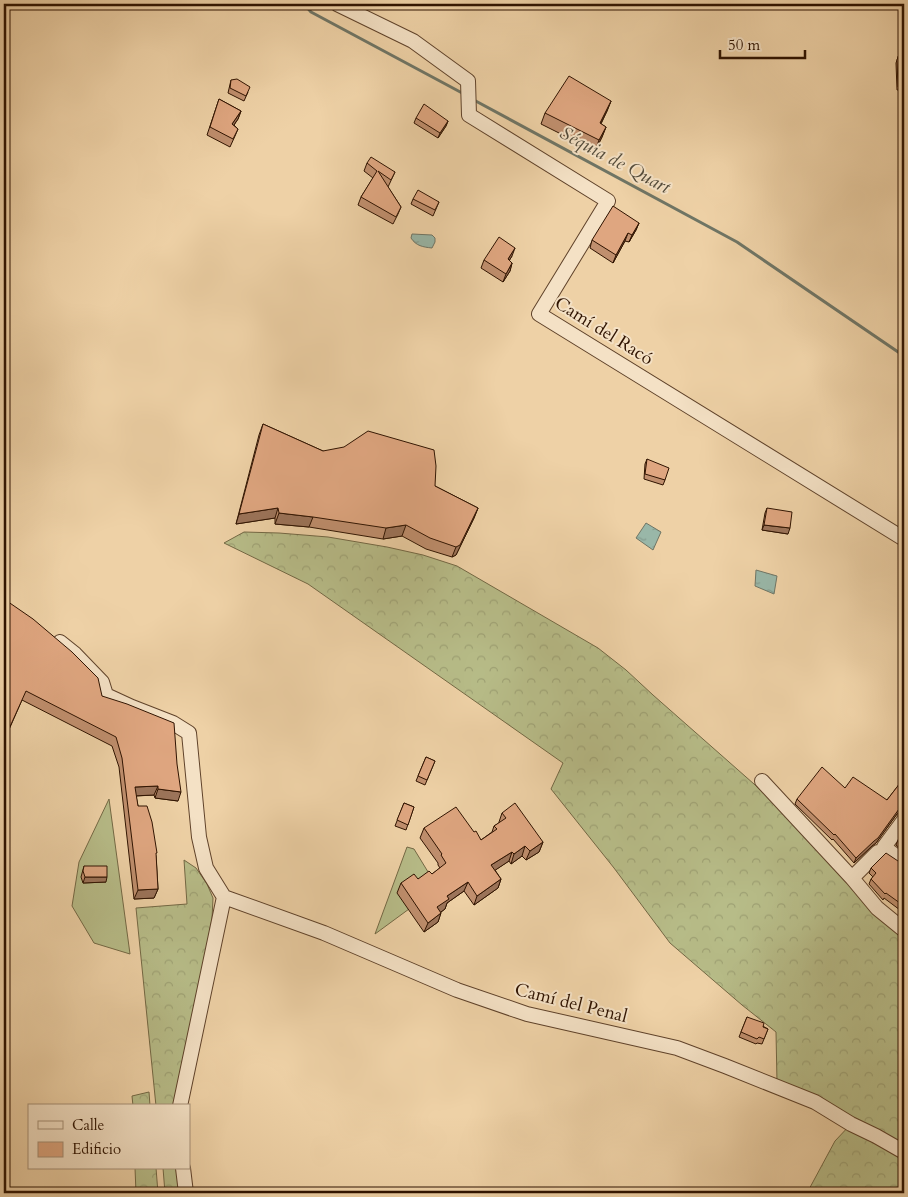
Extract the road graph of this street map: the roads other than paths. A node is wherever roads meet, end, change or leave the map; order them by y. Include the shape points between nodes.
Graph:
1 (337, 4) edge
2 (904, 539) edge
3 (49, 633) edge
4 (762, 781) dead end
5 (904, 820) edge
6 (880, 850) junction
7 (904, 862) edge
8 (852, 878) junction
9 (224, 898) junction
10 (904, 930) edge
11 (180, 1104) edge
12 (904, 1152) edge
13 (183, 1170) edge
14 (186, 1193) edge

1 - 2 street, Camí del Racó via 413,41 468,81 470,115 608,201 538,314
3 - 9 street via 102,682 106,695 173,723 189,734 201,845 206,868
4 - 8 street
5 - 6 street
6 - 7 street
6 - 8 street
8 - 10 street via 877,908
9 - 11 street
9 - 12 street, Camí del Penal via 324,933 457,990 527,1014 677,1048 815,1102
13 - 14 street

